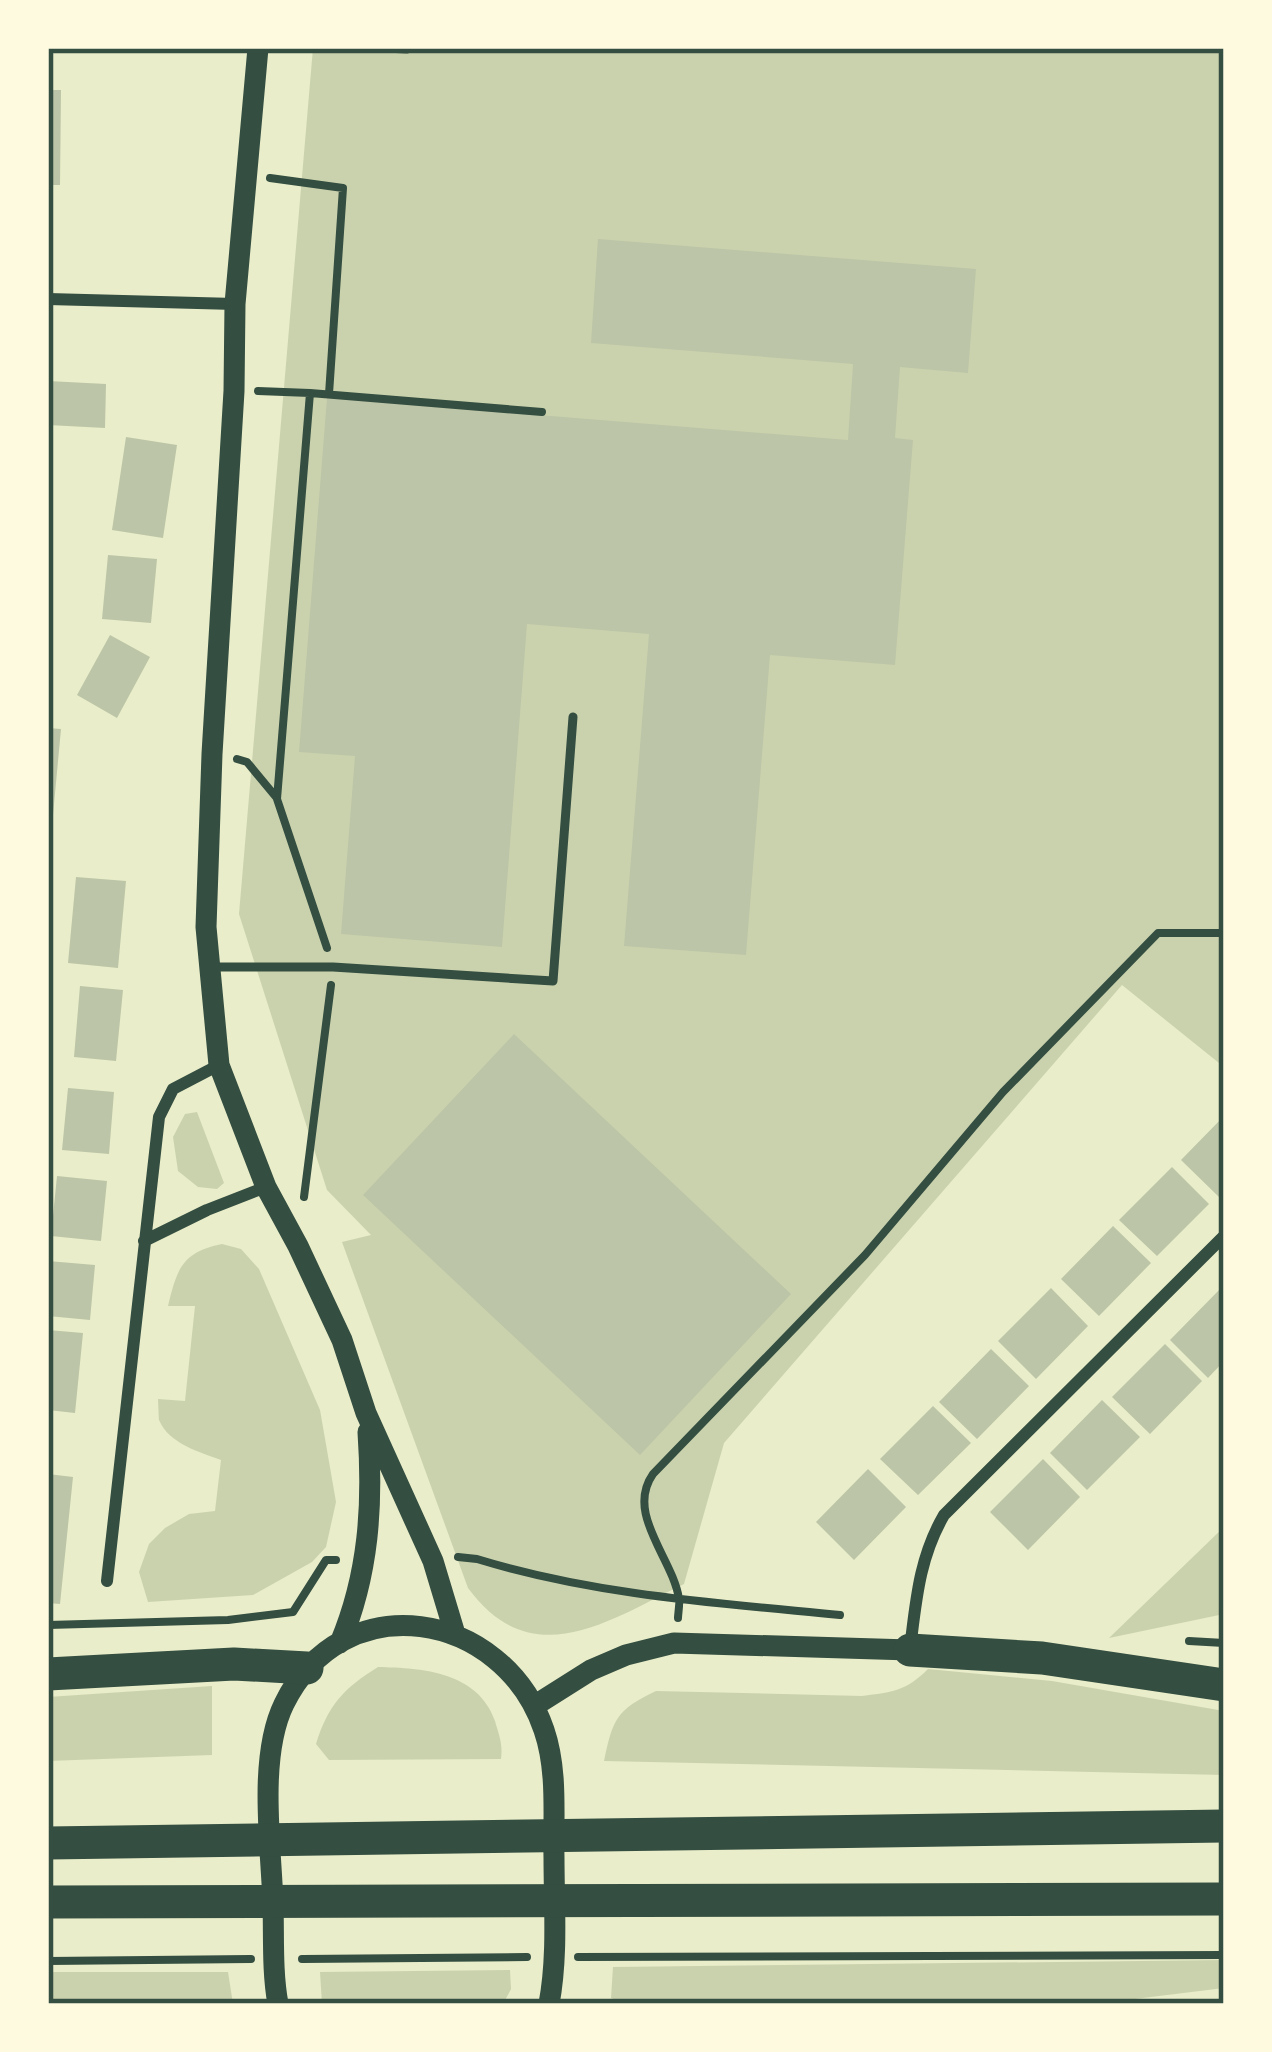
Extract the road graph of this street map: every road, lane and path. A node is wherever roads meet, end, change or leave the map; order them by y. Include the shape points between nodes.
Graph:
1 (258, 48) edge
2 (384, 48) edge
3 (407, 49) edge
4 (245, 174) junction
5 (48, 299) edge
6 (235, 304) junction
7 (234, 391) junction
8 (310, 392) junction
9 (329, 394) junction
10 (542, 412) dead end
11 (573, 718) dead end
12 (212, 754) junction
13 (277, 799) junction
14 (1224, 933) edge
15 (210, 967) junction
16 (334, 967) junction
17 (219, 1065) junction
18 (266, 1186) junction
19 (1224, 1236) edge
20 (144, 1241) junction
21 (298, 1246) junction
22 (366, 1413) junction
23 (453, 1557) dead end
24 (107, 1581) dead end
25 (228, 1620) dead end
26 (48, 1625) edge
27 (455, 1634) junction
28 (340, 1643) junction
29 (910, 1650) junction
30 (307, 1668) junction
31 (48, 1674) edge
32 (1224, 1685) edge
33 (534, 1706) junction
34 (1224, 1826) edge
35 (48, 1844) edge
36 (1224, 1899) edge
37 (48, 1902) edge
38 (1224, 1955) edge
39 (542, 1957) dead end
40 (565, 1957) dead end
41 (259, 1959) dead end
42 (283, 1959) dead end
43 (48, 1961) edge
44 (278, 2004) edge
45 (549, 2004) edge

1 - 4 street
2 - 3 lane
4 - 6 street
4 - 9 path via 344,188
5 - 6 street
6 - 7 street
7 - 8 path
7 - 12 street
8 - 9 path
8 - 13 path
9 - 10 path
11 - 16 lane via 553,982
12 - 13 path via 247,762
12 - 15 street
13 - 16 path
14 - 23 path via 1158,933 652,1474 644,1508 680,1600
15 - 16 lane
15 - 17 street
16 - 21 path
17 - 18 street
17 - 20 street via 173,1089 159,1117
18 - 20 street
18 - 21 street
19 - 29 street via 944,1515 922,1566
20 - 24 street
21 - 22 street
22 - 27 street via 433,1561
22 - 28 street via 370,1526
25 - 26 path
27 - 28 street via 388,1627
27 - 33 street via 499,1659
28 - 30 street
29 - 32 highway via 1042,1658
29 - 33 street via 674,1643 591,1670
30 - 31 highway
30 - 44 street via 282,1708 270,1757
33 - 45 street via 553,1777
34 - 35 highway
36 - 37 highway
38 - 40 path
39 - 42 path
41 - 43 path

